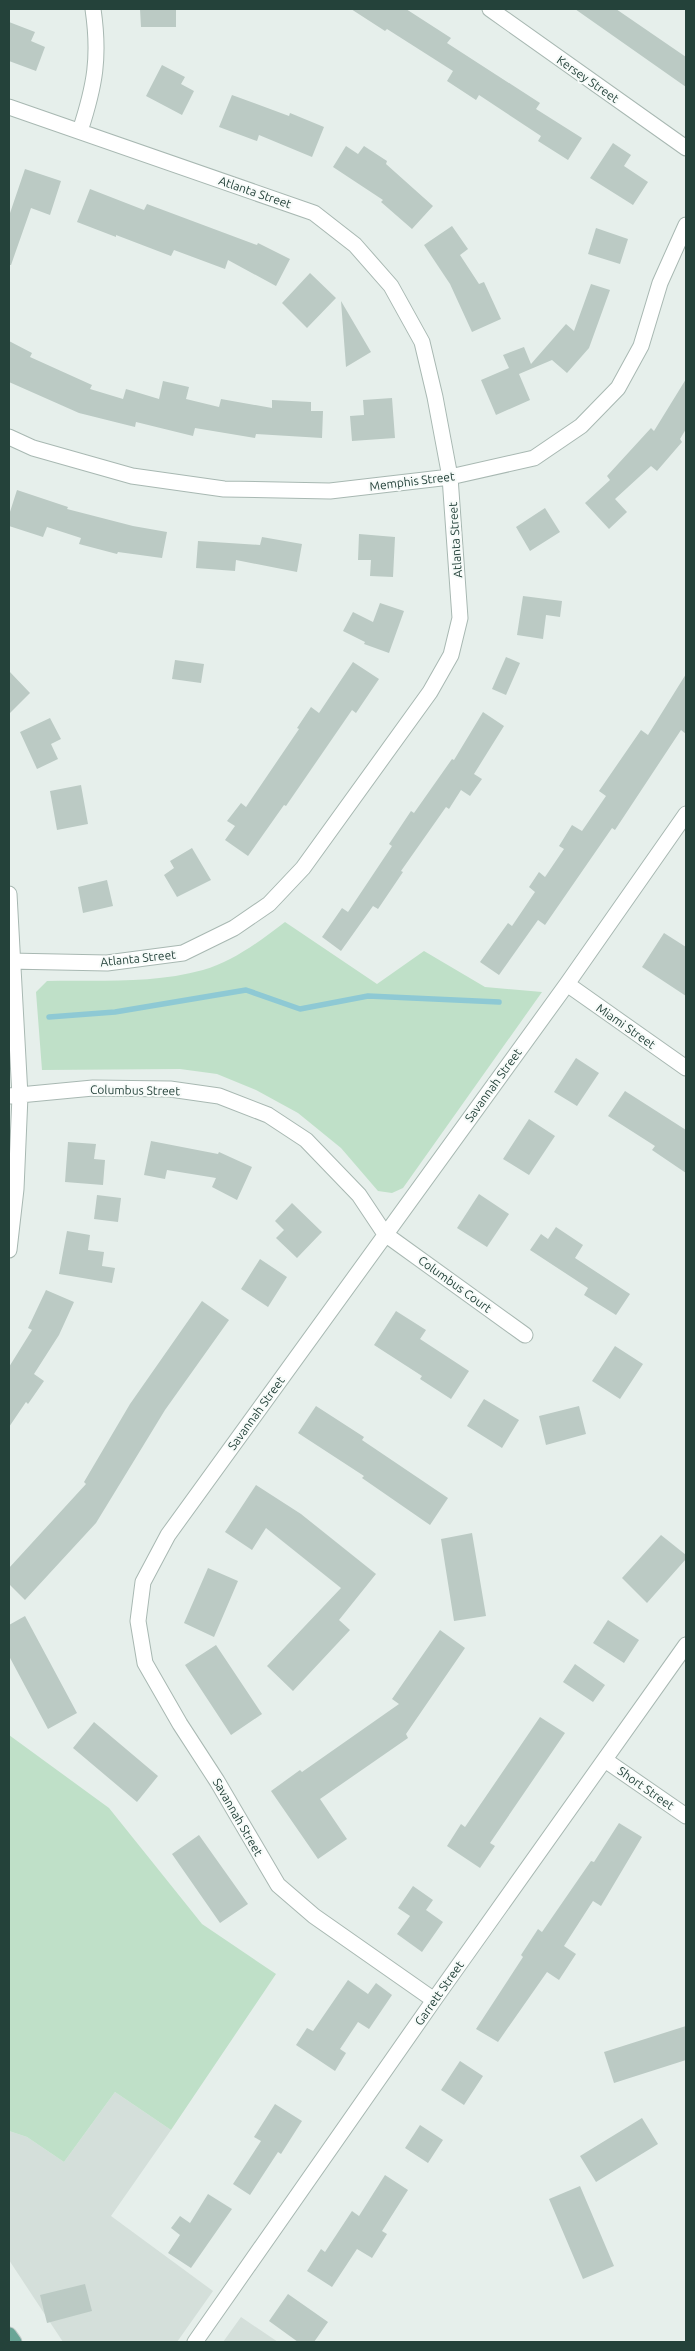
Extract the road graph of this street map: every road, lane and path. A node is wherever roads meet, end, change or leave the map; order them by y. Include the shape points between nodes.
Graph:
1 (93, 9) edge
2 (490, 9) edge
3 (9, 107) edge
4 (80, 131) junction
5 (686, 148) edge
6 (686, 225) edge
7 (9, 437) edge
8 (450, 477) junction
9 (686, 814) edge
10 (9, 894) edge
11 (11, 961) edge
12 (566, 984) junction
13 (686, 1068) edge
14 (14, 1096) edge
15 (385, 1234) junction
16 (9, 1250) edge
17 (525, 1335) dead end
18 (686, 1645) edge
19 (605, 1760) junction
20 (686, 1816) edge
21 (434, 2000) junction
22 (9, 2335) edge
23 (14, 2342) edge
24 (194, 2342) edge

1 - 4 street via 98,42 92,93
2 - 5 street, Kersey Street
3 - 4 street, Atlanta Street
4 - 8 street, Atlanta Street via 314,213 356,245 391,286 422,342
6 - 8 street, Memphis Street via 660,283 641,346 618,388 581,426 534,458
7 - 8 street, Memphis Street via 33,448 132,476 224,489 330,491
8 - 11 street, Atlanta Street via 460,618 452,655 430,692 303,868 262,909 234,928 183,953 107,963
9 - 12 street, Savannah Street
10 - 11 street
11 - 14 street
12 - 13 street, Miami Street
12 - 15 street, Savannah Street
14 - 15 street, Columbus Street via 93,1088 170,1089 228,1099 268,1115 306,1140 359,1194
14 - 16 street via 16,1189
15 - 17 street, Columbus Court
15 - 21 street, Savannah Street via 168,1535 142,1582 138,1621 146,1663 278,1885 314,1916
18 - 19 street, Garrett Street
19 - 20 street, Short Street
19 - 21 street, Garrett Street
21 - 24 street, Garrett Street
22 - 23 main road

